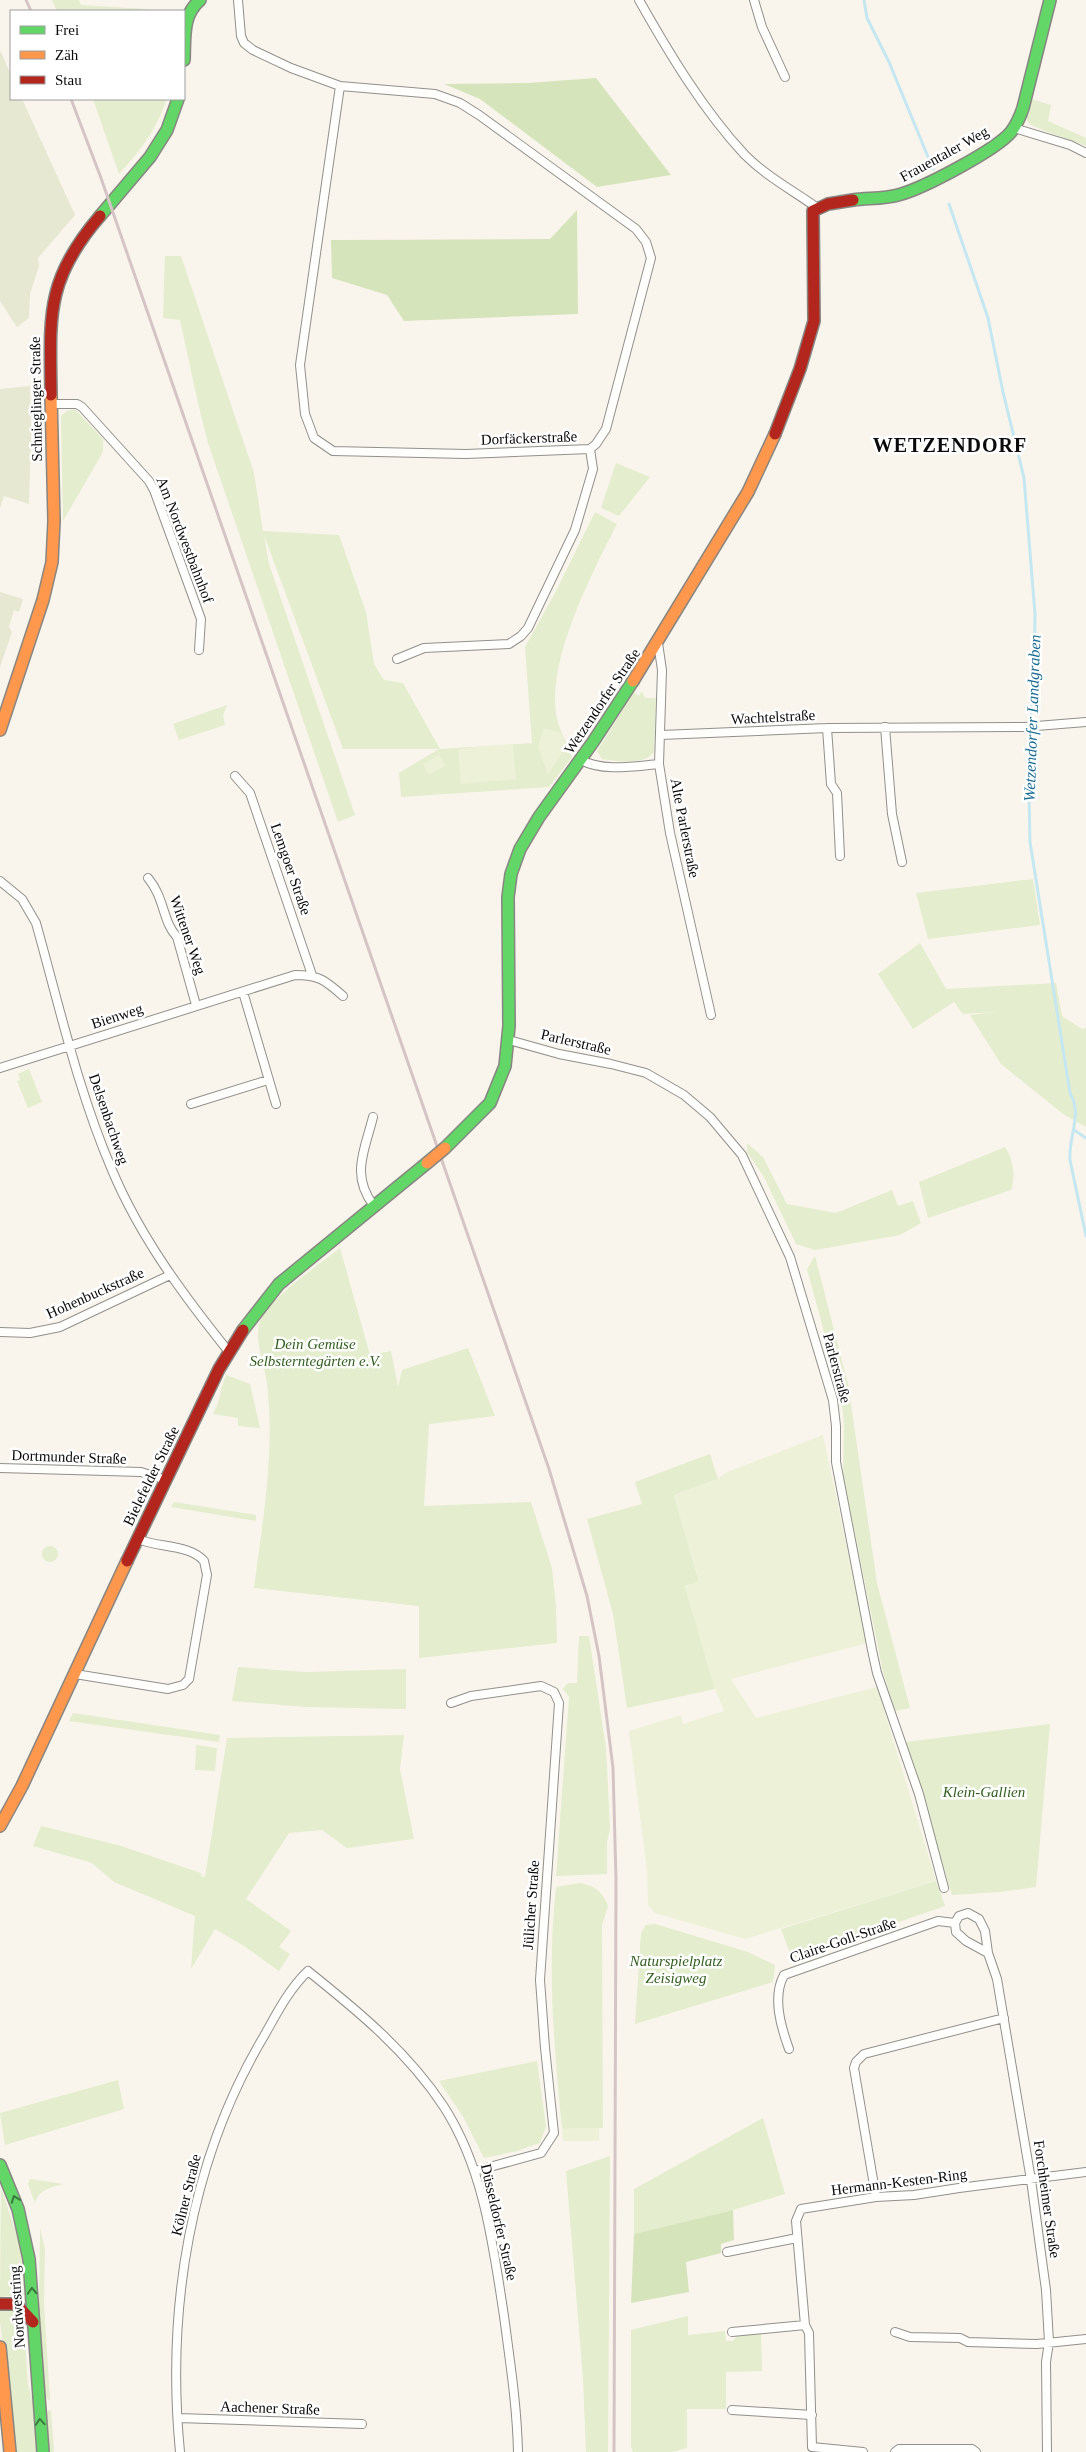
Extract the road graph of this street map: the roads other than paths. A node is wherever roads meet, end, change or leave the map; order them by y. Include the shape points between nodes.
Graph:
1 (200, 0) edge
2 (238, 0) edge
3 (639, 0) edge
4 (754, 0) edge
5 (1050, 0) edge
6 (185, 49) edge
7 (785, 77) dead end
8 (340, 86) junction
9 (178, 100) edge
10 (1014, 128) junction
11 (1086, 153) edge
12 (816, 207) junction
13 (52, 404) junction
14 (590, 449) junction
15 (658, 643) junction
16 (199, 650) dead end
17 (396, 659) dead end
18 (1086, 722) edge
19 (886, 727) junction
20 (827, 728) junction
21 (0, 730) edge
22 (661, 735) junction
23 (581, 760) junction
24 (659, 764) junction
25 (235, 776) dead end
26 (840, 856) dead end
27 (902, 862) dead end
28 (148, 878) dead end
29 (0, 881) edge
30 (312, 975) junction
31 (243, 992) junction
32 (342, 996) dead end
33 (196, 1005) junction
34 (711, 1015) dead end
35 (508, 1040) junction
36 (71, 1045) junction
37 (0, 1068) edge
38 (268, 1080) junction
39 (191, 1104) dead end
40 (276, 1104) dead end
41 (373, 1117) dead end
42 (396, 1188) joint
43 (374, 1206) junction
44 (170, 1275) junction
45 (0, 1332) edge
46 (229, 1352) junction
47 (0, 1468) edge
48 (166, 1480) junction
49 (138, 1539) junction
50 (75, 1674) junction
51 (451, 1703) dead end
52 (4, 1811) edge
53 (0, 1826) edge
54 (944, 1888) dead end
55 (955, 1923) junction
56 (988, 1953) junction
57 (308, 1970) joint
58 (1004, 2018) junction
59 (789, 2049) dead end
60 (0, 2165) edge
61 (475, 2171) junction
62 (1086, 2172) edge
63 (1031, 2180) junction
64 (876, 2197) junction
65 (797, 2238) junction
66 (727, 2252) dead end
67 (0, 2304) edge
68 (33, 2322) junction
69 (805, 2325) junction
70 (732, 2332) dead end
71 (895, 2332) dead end
72 (1086, 2339) edge
73 (1049, 2342) junction
74 (0, 2347) edge
75 (732, 2410) dead end
76 (812, 2415) junction
77 (178, 2418) junction
78 (362, 2424) dead end
79 (10, 2452) edge
80 (43, 2452) edge
81 (180, 2452) edge
82 (518, 2452) edge
83 (863, 2452) edge
84 (895, 2452) edge
85 (976, 2452) edge
86 (1047, 2452) edge

1 - 6 street via 188,17
2 - 8 street, Dorfäckerstraße via 241,36 248,47 291,68
3 - 12 street via 687,78 746,155 773,179
4 - 7 street via 768,43
5 - 10 street via 1023,108
8 - 14 street, Dorfäckerstraße via 424,93 460,103 636,229 646,242 651,258 606,429
8 - 14 street, Dorfäckerstraße via 300,365 305,414 314,438 333,451 466,454
9 - 13 street, Schnieglinger Straße via 169,126 153,154 79,241 61,271 53,295 50,320
10 - 11 street
10 - 12 street, Frauentaler Weg via 1003,138 912,191
12 - 15 street, Wetzendorfer Straße via 812,217 814,321 800,369 754,482
13 - 16 street, Am Nordwestbahnhof via 82,407 150,480 201,620
13 - 21 street, Schnieglinger Straße via 52,562 43,600
14 - 17 street via 593,469 575,530 528,628 521,636 509,644 424,648
15 - 22 street, Alte Parlerstraße via 662,670
15 - 23 street, Wetzendorfer Straße
18 - 19 street, Wachtelstraße via 1024,727
19 - 20 street, Wachtelstraße
19 - 27 street via 892,814
20 - 22 street, Wachtelstraße
20 - 26 street via 831,784 837,793
22 - 24 street, Alte Parlerstraße
23 - 24 street via 604,766
23 - 35 street, Wetzendorfer Straße via 525,839 511,874
24 - 34 street, Alte Parlerstraße via 670,833
25 - 30 street, Lemgoer Straße via 250,793
28 - 33 street, Wittener Weg via 158,889 170,930 177,937
29 - 36 street, Delsenbachweg via 22,899 36,923
30 - 31 street, Bienweg via 295,975
30 - 32 street via 326,981
31 - 33 street, Bienweg
31 - 38 street
33 - 36 street, Bienweg
35 - 42 street, Wetzendorfer Straße, bridge via 502,1076 490,1103 446,1148
35 - 54 street, Parlerstraße via 646,1073 684,1095 710,1117 742,1155 790,1258 833,1400 836,1462 877,1673 919,1794
36 - 37 street, Bienweg
36 - 44 street, Delsenbachweg via 91,1115 112,1171
38 - 39 street
38 - 40 street
41 - 43 street via 361,1158 360,1177 364,1193
42 - 43 street, Bielefelder Straße
43 - 46 street, Bielefelder Straße via 279,1284
44 - 45 street, Hohenbuckstraße via 60,1327 30,1333
44 - 46 street, Delsenbachweg
46 - 48 street, Bielefelder Straße
47 - 48 street, Dortmunder Straße via 141,1472
48 - 49 street, Bielefelder Straße
49 - 50 street, Bielefelder Straße
49 - 50 street via 190,1551 204,1561 207,1575 189,1679 183,1686 168,1689
50 - 52 street, Bielefelder Straße via 22,1786
51 - 61 street, Jülicher Straße via 471,1696 541,1686 554,1692 559,1703 540,1980 554,2133 541,2153
52 - 53 street, Bielefelder Straße
55 - 56 street via 956,1932
55 - 56 street, Forchheimer Straße via 959,1916 968,1913 979,1919 985,1931
55 - 59 street, Claire-Goll-Straße via 938,1921 784,1975 780,1982 780,2023
56 - 58 street, Forchheimer Straße via 997,1979
57 - 61 street, Düsseldorfer Straße via 354,2008 412,2064 444,2108
57 - 77 street, Kölner Straße via 296,1982 233,2093 199,2190 181,2290 176,2373
58 - 63 street, Forchheimer Straße
58 - 64 street via 864,2054 856,2062 854,2068
68 -> 60 street, Nordwestring via 25,2235 15,2199
61 - 82 street, Düsseldorfer Straße via 497,2269
62 - 63 street, Hermann-Kesten-Ring
63 - 64 street, Hermann-Kesten-Ring
63 - 73 street, Forchheimer Straße via 1046,2290
64 - 65 street, Hermann-Kesten-Ring via 801,2208 796,2221
65 - 66 street
65 - 69 street, Hermann-Kesten-Ring
67 - 68 street via 16,2304
80 -> 68 street, Nordwestring
69 - 70 street
69 - 76 street, Hermann-Kesten-Ring via 809,2333
71 - 73 street via 910,2337 960,2338 968,2342
72 - 73 street
73 - 86 street, Forchheimer Straße via 1046,2362
74 - 79 street, Nordwestring
75 - 76 street
76 - 83 street, Hermann-Kesten-Ring via 813,2448
77 - 78 street, Aachener Straße
77 - 81 street, Kölner Straße
84 - 85 street via 899,2449 972,2449

